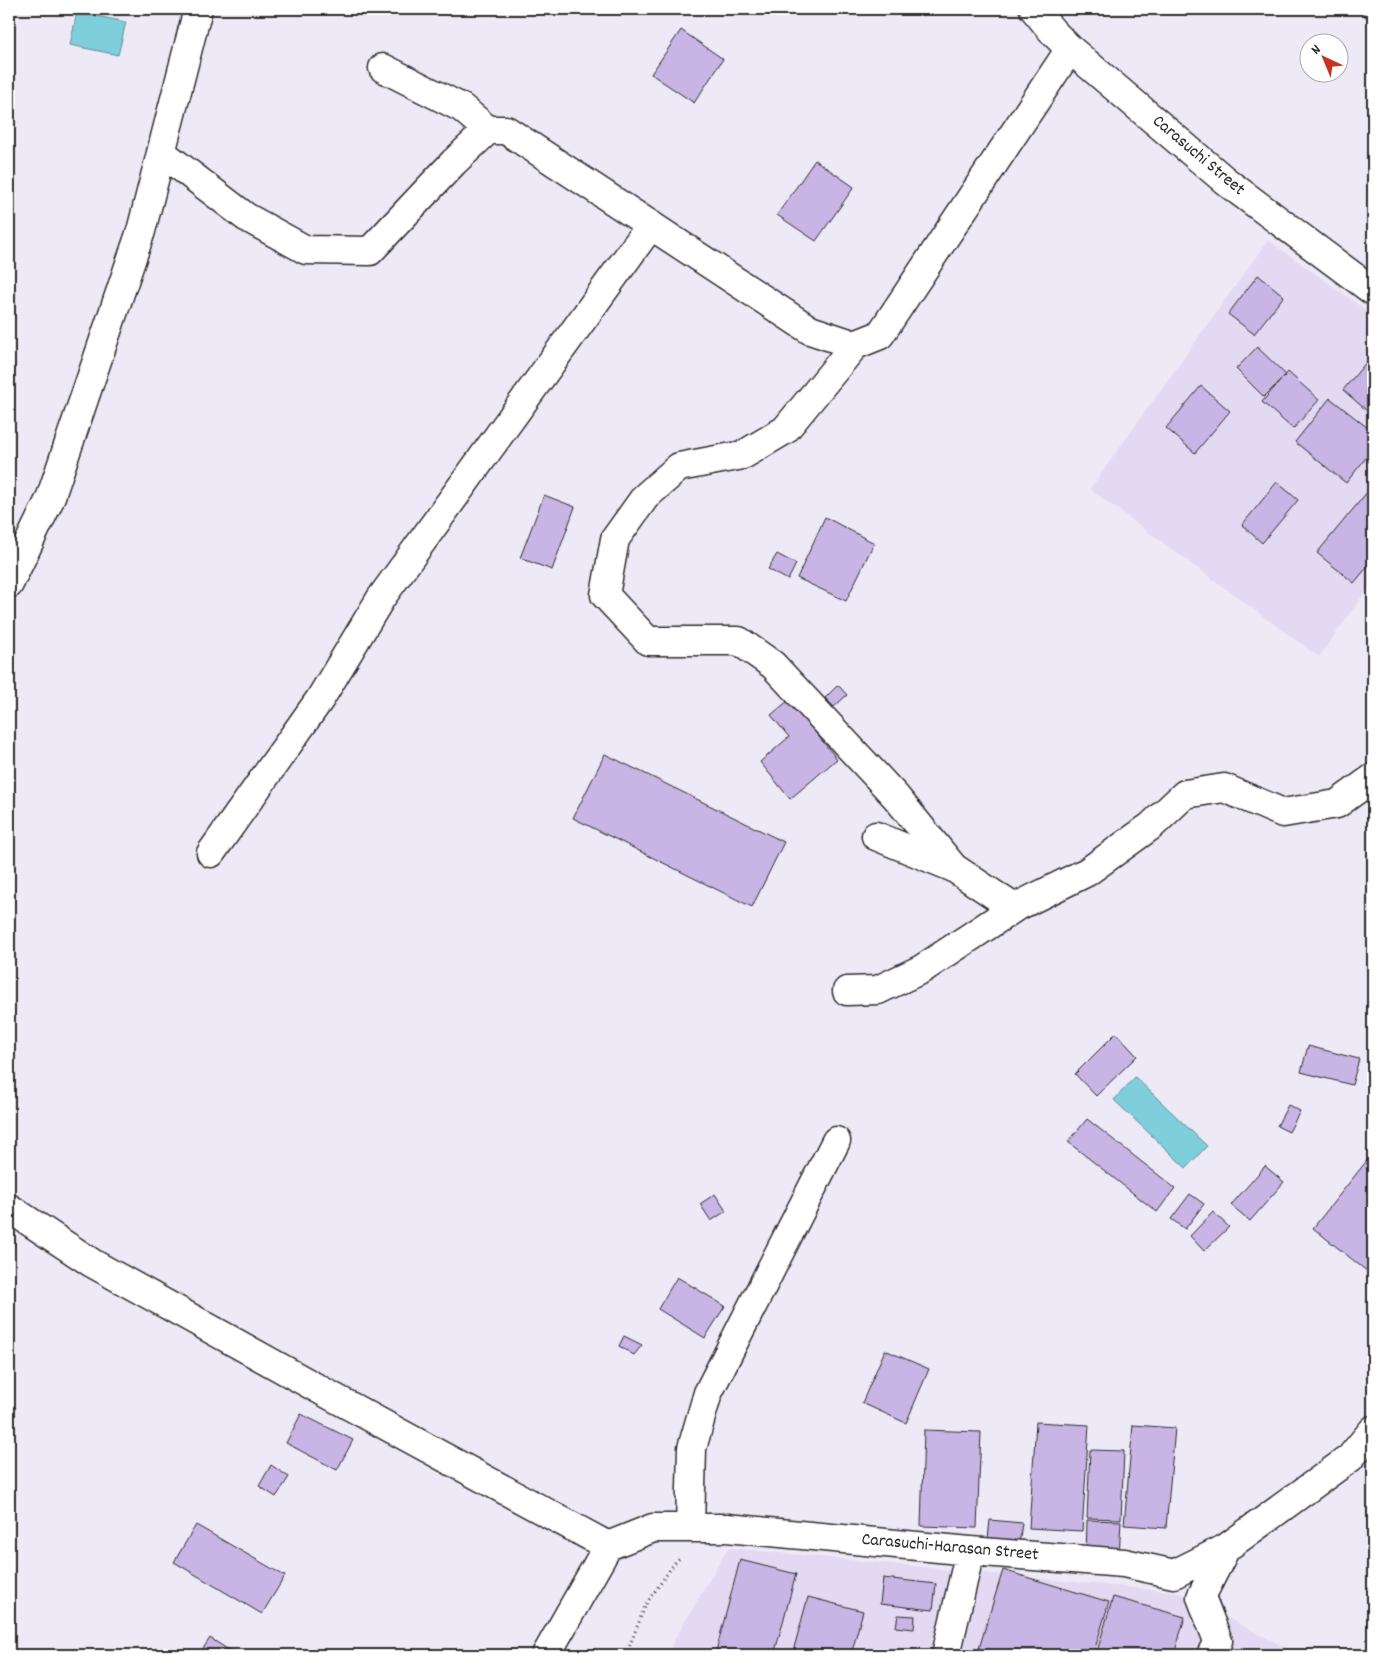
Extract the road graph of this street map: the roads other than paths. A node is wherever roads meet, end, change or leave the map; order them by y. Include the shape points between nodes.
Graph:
1 (198, 9) edge
2 (1034, 9) edge
3 (1070, 49) junction
4 (383, 68) dead end
5 (488, 130) junction
6 (161, 152) junction
7 (651, 225) junction
8 (1373, 291) edge
9 (855, 345) junction
10 (9, 584) edge
11 (1373, 778) edge
12 (876, 836) dead end
13 (211, 853) dead end
14 (954, 868) junction
15 (1014, 908) junction
16 (848, 991) dead end
17 (836, 1141) dead end
18 (9, 1208) edge
19 (1373, 1430) edge
20 (690, 1528) junction
21 (608, 1546) junction
22 (1226, 1548) junction
23 (970, 1551) junction
24 (546, 1655) edge
25 (946, 1655) edge
26 (1212, 1655) edge

1 - 6 street
2 - 3 street, Carasuchi Street
3 - 8 street, Carasuchi Street via 1228,183
3 - 9 street via 880,335
4 - 5 street via 462,108
5 - 6 street via 370,251 306,250 246,217
5 - 7 street via 506,130
6 - 10 street via 141,231 50,499
7 - 9 street via 810,330
7 - 13 street via 382,598 320,699
9 - 14 street via 785,430 743,455 679,467 645,497 615,539 605,595 648,641 739,641 774,665 896,797
11 - 15 street via 1338,804 1283,813 1224,788 1186,794 1151,826 1087,872
12 - 14 street
14 - 15 street
15 - 16 street via 922,969 878,990
17 - 20 street via 708,1393 692,1448
18 - 21 street via 92,1263
19 - 22 street, Carasuchi-Harasan Street via 1350,1458
20 - 21 street, Carasuchi-Harasan Street via 654,1528
20 - 23 street, Carasuchi-Harasan Street via 727,1528
21 - 24 street
22 - 23 street, Carasuchi-Harasan Street via 1174,1574 1124,1563
22 - 26 street via 1201,1597 1218,1642
23 - 25 street

